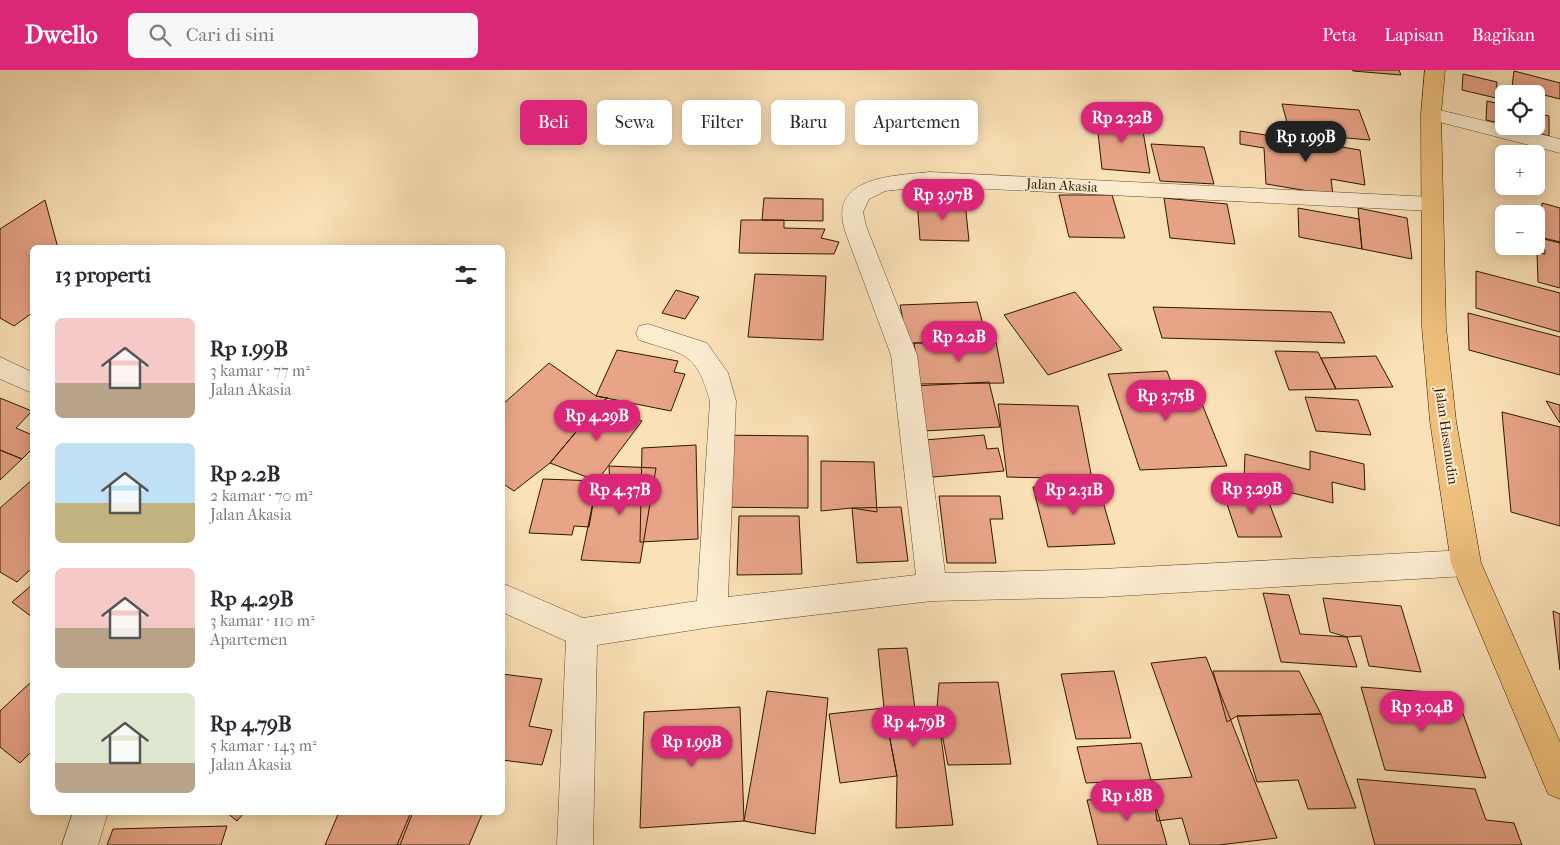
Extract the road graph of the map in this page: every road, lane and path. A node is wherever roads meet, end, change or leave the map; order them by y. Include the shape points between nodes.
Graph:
1 (1435, 70) edge
2 (1431, 114) junction
3 (1560, 146) edge
4 (1432, 204) junction
5 (648, 333) dead end
6 (0, 367) edge
7 (30, 382) edge
8 (1466, 563) junction
9 (932, 587) junction
10 (505, 599) edge
11 (712, 613) junction
12 (582, 634) junction
13 (1556, 767) edge
14 (90, 815) edge
15 (80, 845) edge
16 (575, 845) edge

1 - 2 main road, Jalan Hasanudin
2 - 3 street
2 - 4 main road, Jalan Hasanudin
4 - 8 main road, Jalan Hasanudin via 1434,327 1443,421
4 - 9 street, Jalan Akasia via 930,179 866,189 856,199 852,214 904,355
5 - 11 street via 698,350 715,374 723,401
6 - 7 street
8 - 9 street via 1102,583
8 - 13 main road, Jalan Hasanudin
9 - 11 street
10 - 12 street
11 - 12 street
12 - 16 street
14 - 15 street

